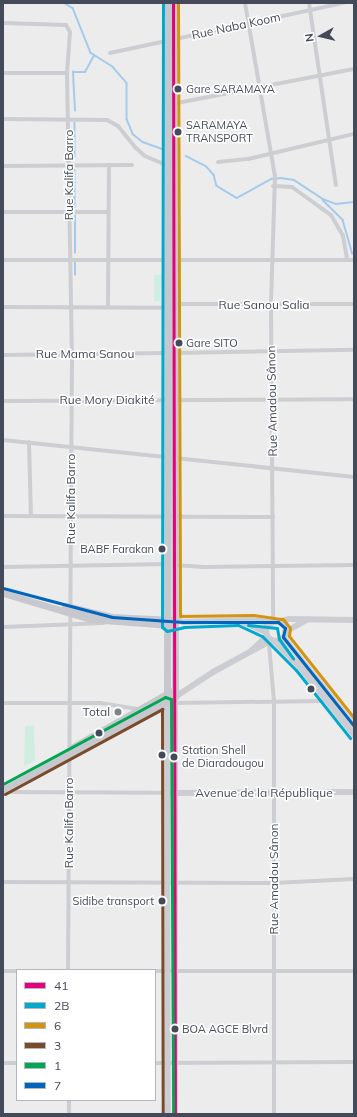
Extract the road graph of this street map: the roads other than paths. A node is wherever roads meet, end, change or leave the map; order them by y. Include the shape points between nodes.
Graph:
1 (168, 3) edge
2 (173, 3) edge
3 (245, 3) edge
4 (309, 3) edge
5 (344, 3) edge
6 (310, 10) junction
7 (3, 23) edge
8 (248, 24) junction
9 (171, 40) junction
10 (110, 52) dead end
11 (354, 69) edge
12 (67, 72) junction
13 (3, 73) edge
14 (320, 76) junction
15 (260, 88) junction
16 (172, 104) junction
17 (3, 118) edge
18 (68, 119) junction
19 (354, 134) edge
20 (330, 140) junction
21 (271, 153) junction
22 (218, 162) dead end
23 (109, 165) junction
24 (132, 165) dead end
25 (3, 166) edge
26 (69, 166) junction
27 (169, 166) junction
28 (336, 184) dead end
29 (273, 186) junction
30 (3, 212) edge
31 (69, 212) junction
32 (108, 212) junction
33 (3, 260) edge
34 (170, 260) junction
35 (347, 260) junction
36 (354, 260) edge
37 (69, 261) junction
38 (107, 261) junction
39 (271, 261) junction
40 (174, 304) junction
41 (354, 304) edge
42 (108, 306) junction
43 (271, 306) junction
44 (3, 307) edge
45 (71, 307) junction
46 (167, 308) junction
47 (354, 350) edge
48 (271, 352) junction
49 (170, 353) junction
50 (72, 354) junction
51 (3, 355) edge
52 (354, 399) edge
53 (72, 400) junction
54 (171, 400) junction
55 (272, 400) junction
56 (3, 401) edge
57 (3, 440) edge
58 (29, 442) junction
59 (71, 446) junction
60 (171, 457) junction
61 (273, 468) junction
62 (354, 477) edge
63 (71, 515) junction
64 (166, 515) junction
65 (174, 515) junction
66 (3, 516) edge
67 (31, 516) junction
68 (272, 517) junction
69 (167, 564) junction
70 (175, 565) junction
71 (274, 565) junction
72 (354, 565) edge
73 (3, 567) edge
74 (71, 567) junction
75 (3, 588) edge
76 (3, 593) edge
77 (71, 610) junction
78 (308, 619) junction
79 (239, 620) junction
80 (354, 620) edge
81 (112, 622) junction
82 (175, 622) junction
83 (274, 622) junction
84 (167, 623) junction
85 (70, 626) junction
86 (3, 627) edge
87 (284, 635) junction
88 (270, 639) junction
89 (175, 697) junction
90 (167, 698) junction
91 (274, 701) junction
92 (327, 701) junction
93 (3, 703) edge
94 (68, 704) junction
95 (143, 711) junction
96 (354, 726) edge
97 (354, 735) edge
98 (69, 752) junction
99 (3, 786) edge
100 (3, 791) edge
101 (354, 792) edge
102 (171, 793) junction
103 (68, 794) junction
104 (274, 794) junction
105 (354, 879) edge
106 (3, 882) edge
107 (168, 882) junction
108 (175, 882) junction
109 (69, 883) junction
110 (274, 883) junction
111 (68, 969) edge
112 (3, 971) edge
113 (16, 971) edge
114 (156, 971) edge
115 (168, 971) junction
116 (175, 971) junction
117 (274, 971) junction
118 (354, 971) edge
119 (274, 1062) junction
120 (354, 1062) edge
121 (3, 1063) edge
122 (16, 1063) edge
123 (156, 1063) edge
124 (168, 1063) junction
125 (175, 1063) junction
126 (69, 1101) edge
127 (69, 1114) edge
128 (168, 1114) edge
129 (175, 1114) edge
130 (274, 1114) edge

1 - 9 main road
2 - 9 main road
3 - 8 street, Rue Amadou Sânon
4 - 6 street
5 - 6 street, Rue Naba Koom
6 - 8 street, Rue Naba Koom
6 - 14 street
7 - 12 street, Rue Kalifa Barro via 66,25 69,29
8 - 9 street, Rue Naba Koom
8 - 15 street, Rue Amadou Sânon
9 - 10 street, Rue Naba Koom
9 - 16 main road
9 - 27 main road
11 - 14 street
12 - 13 street
12 - 18 street, Rue Kalifa Barro
14 - 15 street
14 - 20 street
15 - 16 street
15 - 21 street, Rue Amadou Sânon
16 - 27 main road
17 - 18 street
18 - 26 street, Rue Kalifa Barro
18 - 27 street via 113,122 136,148
19 - 20 street
20 - 21 street
20 - 28 street
21 - 22 street
21 - 29 street, Rue Amadou Sânon
23 - 24 street
23 - 26 street
23 - 32 street
25 - 26 street
26 - 31 street, Rue Kalifa Barro
27 - 34 main road
29 - 35 street via 292,186 331,215 343,236
29 - 39 street, Rue Amadou Sânon
30 - 31 street
31 - 32 street
31 - 37 street, Rue Kalifa Barro
32 - 38 street
33 - 37 street
34 - 38 street
34 - 39 street
34 - 40 main road
34 - 46 main road
35 - 36 street
35 - 39 street
37 - 38 street
37 - 45 street, Rue Kalifa Barro
38 - 42 street
39 - 43 street, Rue Amadou Sânon
40 - 43 street, Rue Sanou Salia
40 - 49 main road
41 - 43 street, Rue Sanou Salia
42 - 45 street
42 - 46 street
43 - 48 street, Rue Amadou Sânon
44 - 45 street
45 - 50 street, Rue Kalifa Barro
46 - 49 main road
47 - 48 street, Rue Mama Sanou
48 - 49 street, Rue Mama Sanou
48 - 55 street, Rue Amadou Sânon
49 - 50 street, Rue Mama Sanou
49 - 54 main road
50 - 51 street, Rue Mama Sanou
50 - 53 street, Rue Kalifa Barro
52 - 55 street, Rue Mory Diakité
53 - 54 street, Rue Mory Diakité
53 - 56 street, Rue Mory Diakité
53 - 59 street, Rue Kalifa Barro
54 - 55 street, Rue Mory Diakité
54 - 60 main road
55 - 61 street, Rue Amadou Sânon
57 - 58 street
58 - 59 street
58 - 67 street
59 - 60 street
59 - 63 street, Rue Kalifa Barro
60 - 61 street
60 - 64 main road
60 - 65 main road
61 - 62 street
61 - 68 street, Rue Amadou Sânon
63 - 64 street
63 - 67 street
63 - 74 street, Rue Kalifa Barro
64 - 65 street
64 - 69 main road
65 - 68 street
65 - 70 main road
66 - 67 street
68 - 71 street, Rue Amadou Sânon
69 - 70 street
69 - 74 street
69 - 84 main road
70 - 71 street
70 - 82 main road
71 - 72 street
71 - 83 street, Rue Amadou Sânon
73 - 74 street
74 - 77 street, Rue Kalifa Barro
75 - 77 main road
76 - 77 main road
77 - 81 main road
77 - 84 main road
77 - 85 street, Rue Kalifa Barro
78 - 80 main road
78 - 83 main road
78 - 87 main road
79 - 82 main road
79 - 83 main road
79 - 88 main road
81 - 84 main road
81 - 85 street
82 - 84 main road
82 - 89 main road
83 - 87 main road via 284,626
83 - 88 main road
84 - 90 main road
85 - 86 street
85 - 94 street, Rue Kalifa Barro
87 - 88 main road
87 - 96 main road
88 - 89 main road via 184,689
88 - 91 street, Rue Amadou Sânon
88 - 92 main road via 300,667
89 - 90 main road
89 - 91 street
89 - 102 main road
90 - 95 main road
90 - 102 main road
91 - 92 street
91 - 104 street, Rue Amadou Sânon
92 - 97 main road
93 - 94 street
94 - 95 street via 100,703
94 - 98 street, Rue Kalifa Barro
95 - 98 main road
98 - 99 main road
98 - 100 main road
98 - 103 street, Rue Kalifa Barro
100 - 103 street
101 - 104 main road, Avenue de la République
102 - 103 street
102 - 104 main road, Avenue de la République
102 - 107 main road
102 - 108 main road
103 - 109 street, Rue Kalifa Barro
104 - 110 street, Rue Amadou Sânon
105 - 110 street
106 - 109 street
107 - 108 street
107 - 109 street
107 - 115 main road
108 - 110 street
108 - 116 main road
109 - 111 street, Rue Kalifa Barro
110 - 117 street, Rue Amadou Sânon
112 - 113 street
114 - 115 street
115 - 116 street
115 - 124 main road
116 - 117 street
116 - 125 main road
117 - 118 street
117 - 119 street, Rue Amadou Sânon
119 - 120 street
119 - 125 street
119 - 130 street, Rue Amadou Sânon
121 - 122 street
123 - 124 street
124 - 125 street
124 - 128 main road
125 - 129 main road
126 - 127 street

